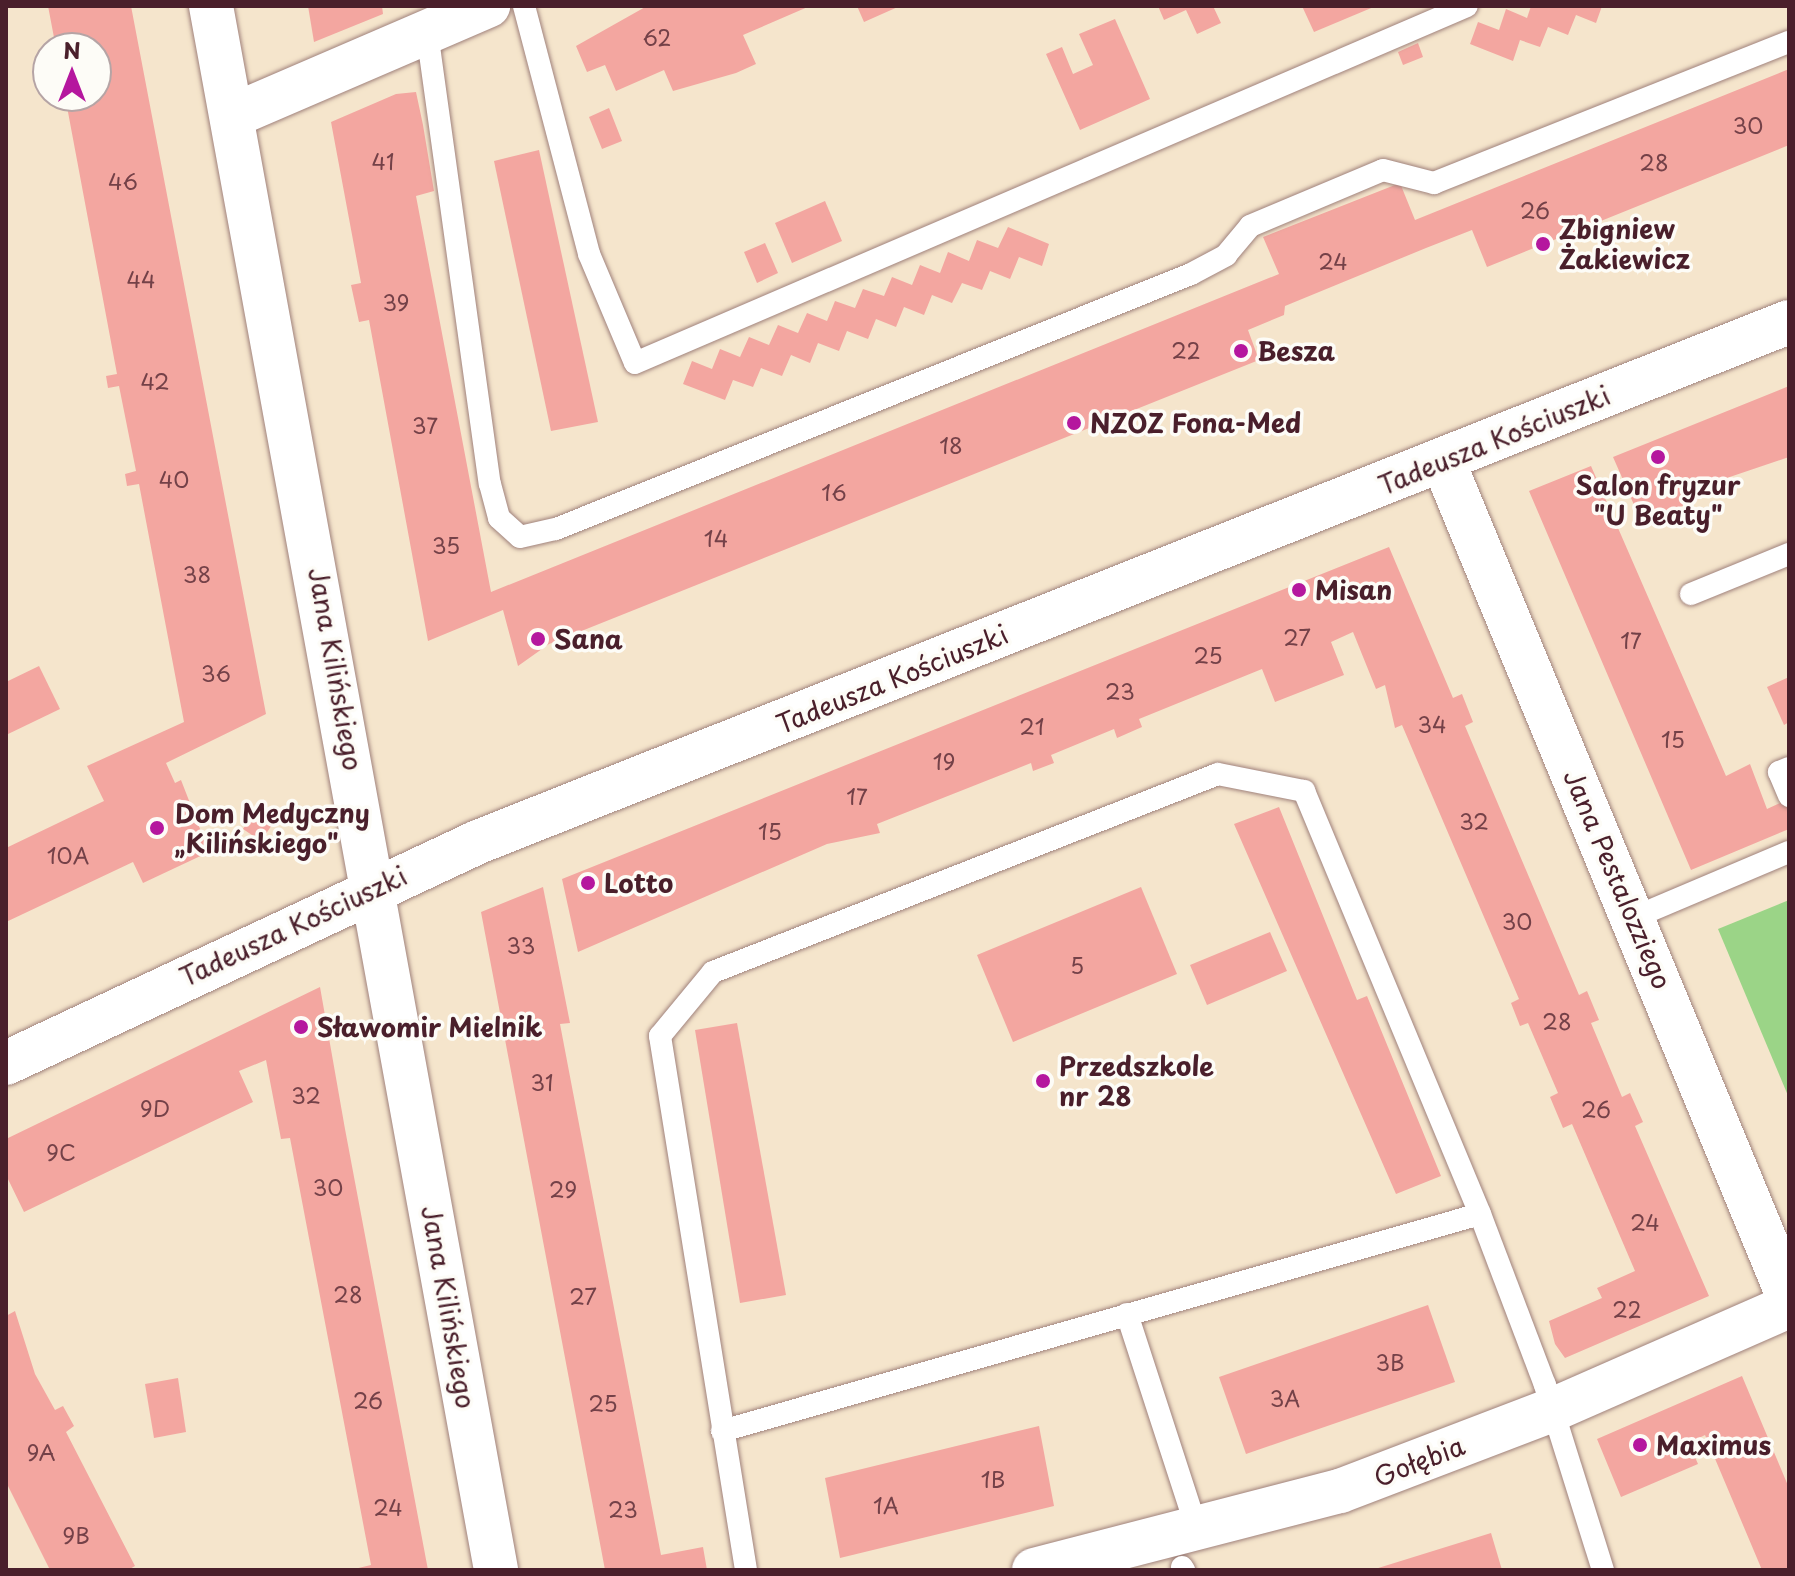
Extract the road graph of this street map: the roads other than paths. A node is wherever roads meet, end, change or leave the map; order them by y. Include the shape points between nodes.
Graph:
1 (211, 6) edge
2 (488, 6) edge
3 (524, 6) edge
4 (1467, 6) edge
5 (427, 32) junction
6 (1789, 42) edge
7 (232, 116) junction
8 (1789, 322) edge
9 (1443, 461) junction
10 (1789, 554) edge
11 (1691, 594) dead end
12 (1789, 768) edge
13 (1789, 796) edge
14 (1789, 852) edge
15 (375, 887) junction
16 (1635, 917) junction
17 (6, 1063) edge
18 (1480, 1214) junction
19 (1789, 1298) edge
20 (1789, 1306) edge
21 (1127, 1314) junction
22 (1552, 1410) junction
23 (722, 1431) junction
24 (1191, 1511) dead end
25 (496, 1570) edge
26 (746, 1570) edge
27 (1034, 1570) edge
28 (1603, 1570) edge

1 - 7 street, Jana Kilińskiego
2 - 5 street
3 - 4 lane via 589,254 635,363
5 - 6 lane via 492,493 499,518 520,537 556,529 1191,274 1226,255 1250,226 1383,170 1434,183
5 - 7 street
7 - 15 street, Jana Kilińskiego
8 - 9 street, Tadeusza Kościuszki
9 - 15 street, Tadeusza Kościuszki
9 - 16 street, Jana Pestalozziego
10 - 11 lane
12 - 13 lane via 1779,772
14 - 16 lane
15 - 17 street, Tadeusza Kościuszki
15 - 25 street, Jana Kilińskiego
16 - 19 street, Jana Pestalozziego
18 - 21 lane
18 - 22 lane
18 - 23 lane via 1304,791 1218,774 713,972 682,1003 660,1036
20 - 22 street, Gołębia
21 - 23 lane
21 - 24 lane
22 - 27 street, Gołębia via 1340,1491
22 - 28 lane
23 - 26 lane

